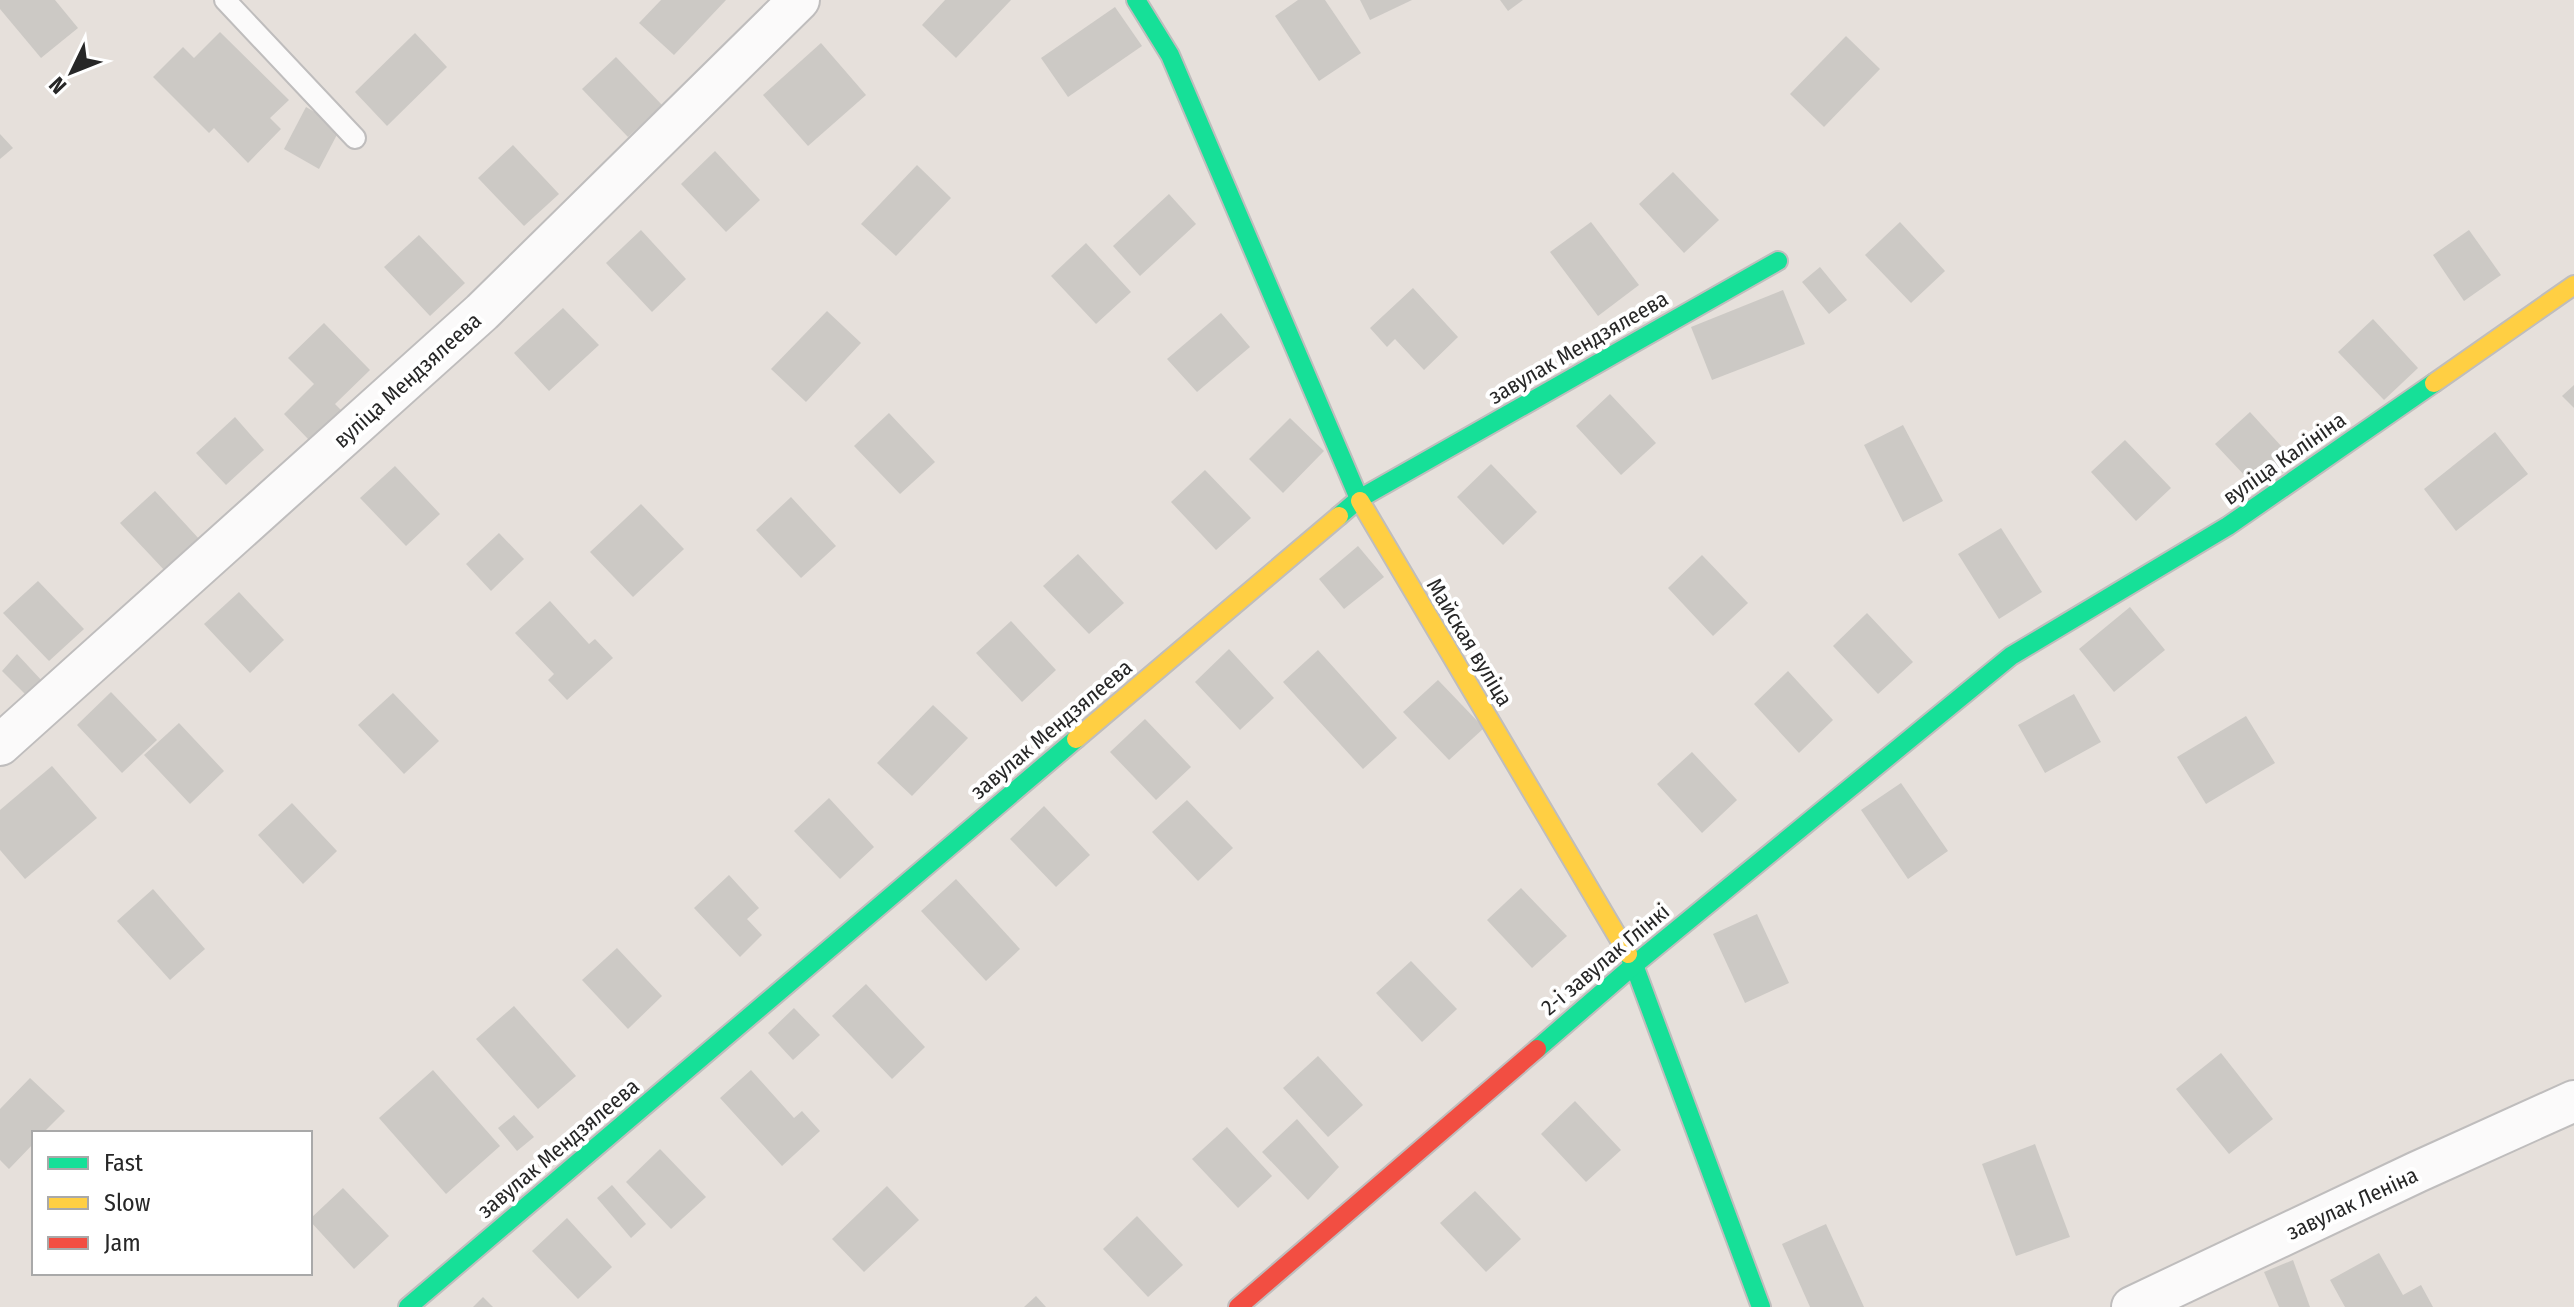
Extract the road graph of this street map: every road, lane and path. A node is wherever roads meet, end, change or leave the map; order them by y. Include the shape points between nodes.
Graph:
1 (225, 0) edge
2 (799, 0) edge
3 (1136, 0) edge
4 (355, 138) dead end
5 (1778, 261) dead end
6 (2574, 285) edge
7 (1359, 499) junction
8 (2011, 656) joint
9 (0, 745) edge
10 (1634, 965) junction
11 (2574, 1101) edge
12 (408, 1307) edge
13 (1238, 1307) edge
14 (1761, 1307) edge
15 (2132, 1307) edge

1 - 4 lane
2 - 9 street, вуліца Мендзялеева via 482,312
3 - 7 street, Майская вуліца via 1170,55
5 - 7 street, завулак Мендзялеева
6 - 8 street, вуліца Калініна via 2228,526
7 - 10 street, Майская вуліца
7 - 12 street, завулак Мендзялеева
8 - 10 street, 2-і завулак Глінкі
10 - 13 street, 2-і завулак Глінкі
10 - 14 street, Майская вуліца
11 - 15 street, завулак Леніна

